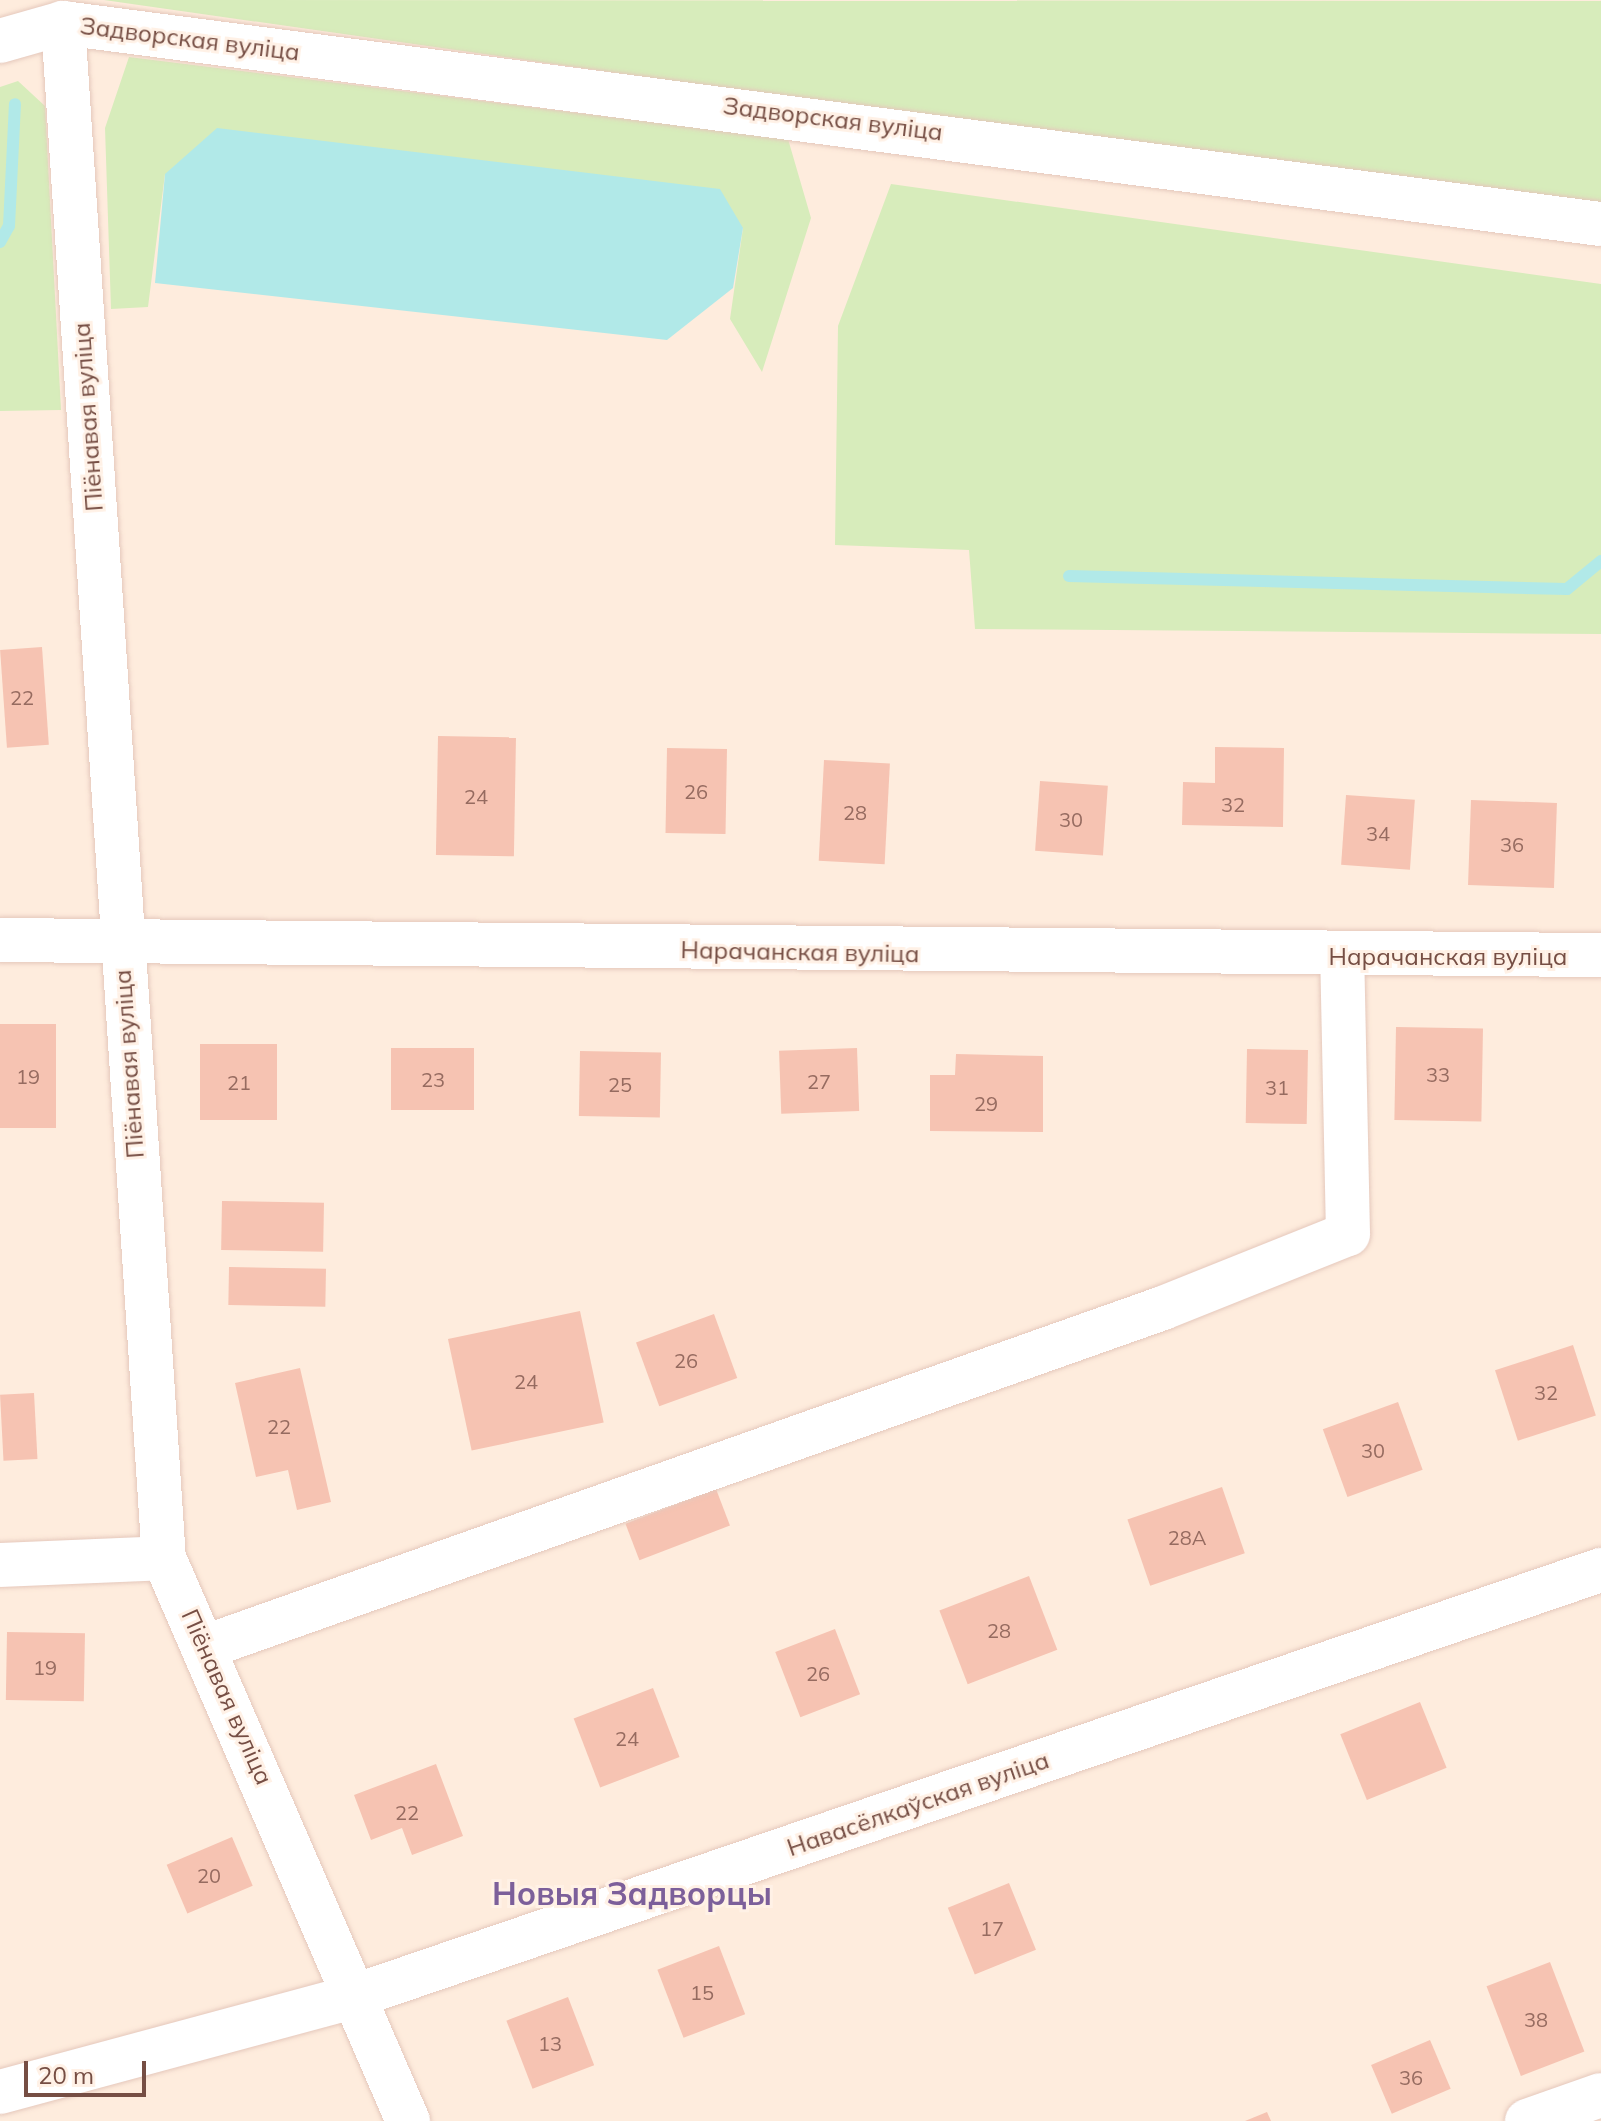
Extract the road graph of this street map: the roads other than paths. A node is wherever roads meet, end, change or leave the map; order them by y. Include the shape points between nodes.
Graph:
1 (63, 23) junction
2 (0, 41) edge
3 (1601, 224) edge
4 (0, 940) edge
5 (120, 944) junction
6 (1601, 955) edge
7 (1342, 958) junction
8 (164, 1558) junction
9 (0, 1565) edge
10 (1601, 1570) edge
11 (208, 1646) junction
12 (355, 1996) junction
13 (0, 2092) edge
14 (1601, 2095) edge
15 (408, 2121) edge
16 (1527, 2121) edge

1 - 2 street
1 - 3 street, Задворская вуліца
1 - 5 street, Піёнавая вуліца
4 - 5 street, Нарачанская вуліца
5 - 7 street, Нарачанская вуліца
5 - 8 street, Піёнавая вуліца
6 - 7 street, Нарачанская вуліца
7 - 11 street via 1348,1234 1163,1308
8 - 9 street
8 - 11 street, Піёнавая вуліца
10 - 12 street, Навасёлкаўская вуліца
11 - 12 street, Піёнавая вуліца
12 - 13 street, Навасёлкаўская вуліца
12 - 15 street, Піёнавая вуліца
14 - 16 street

